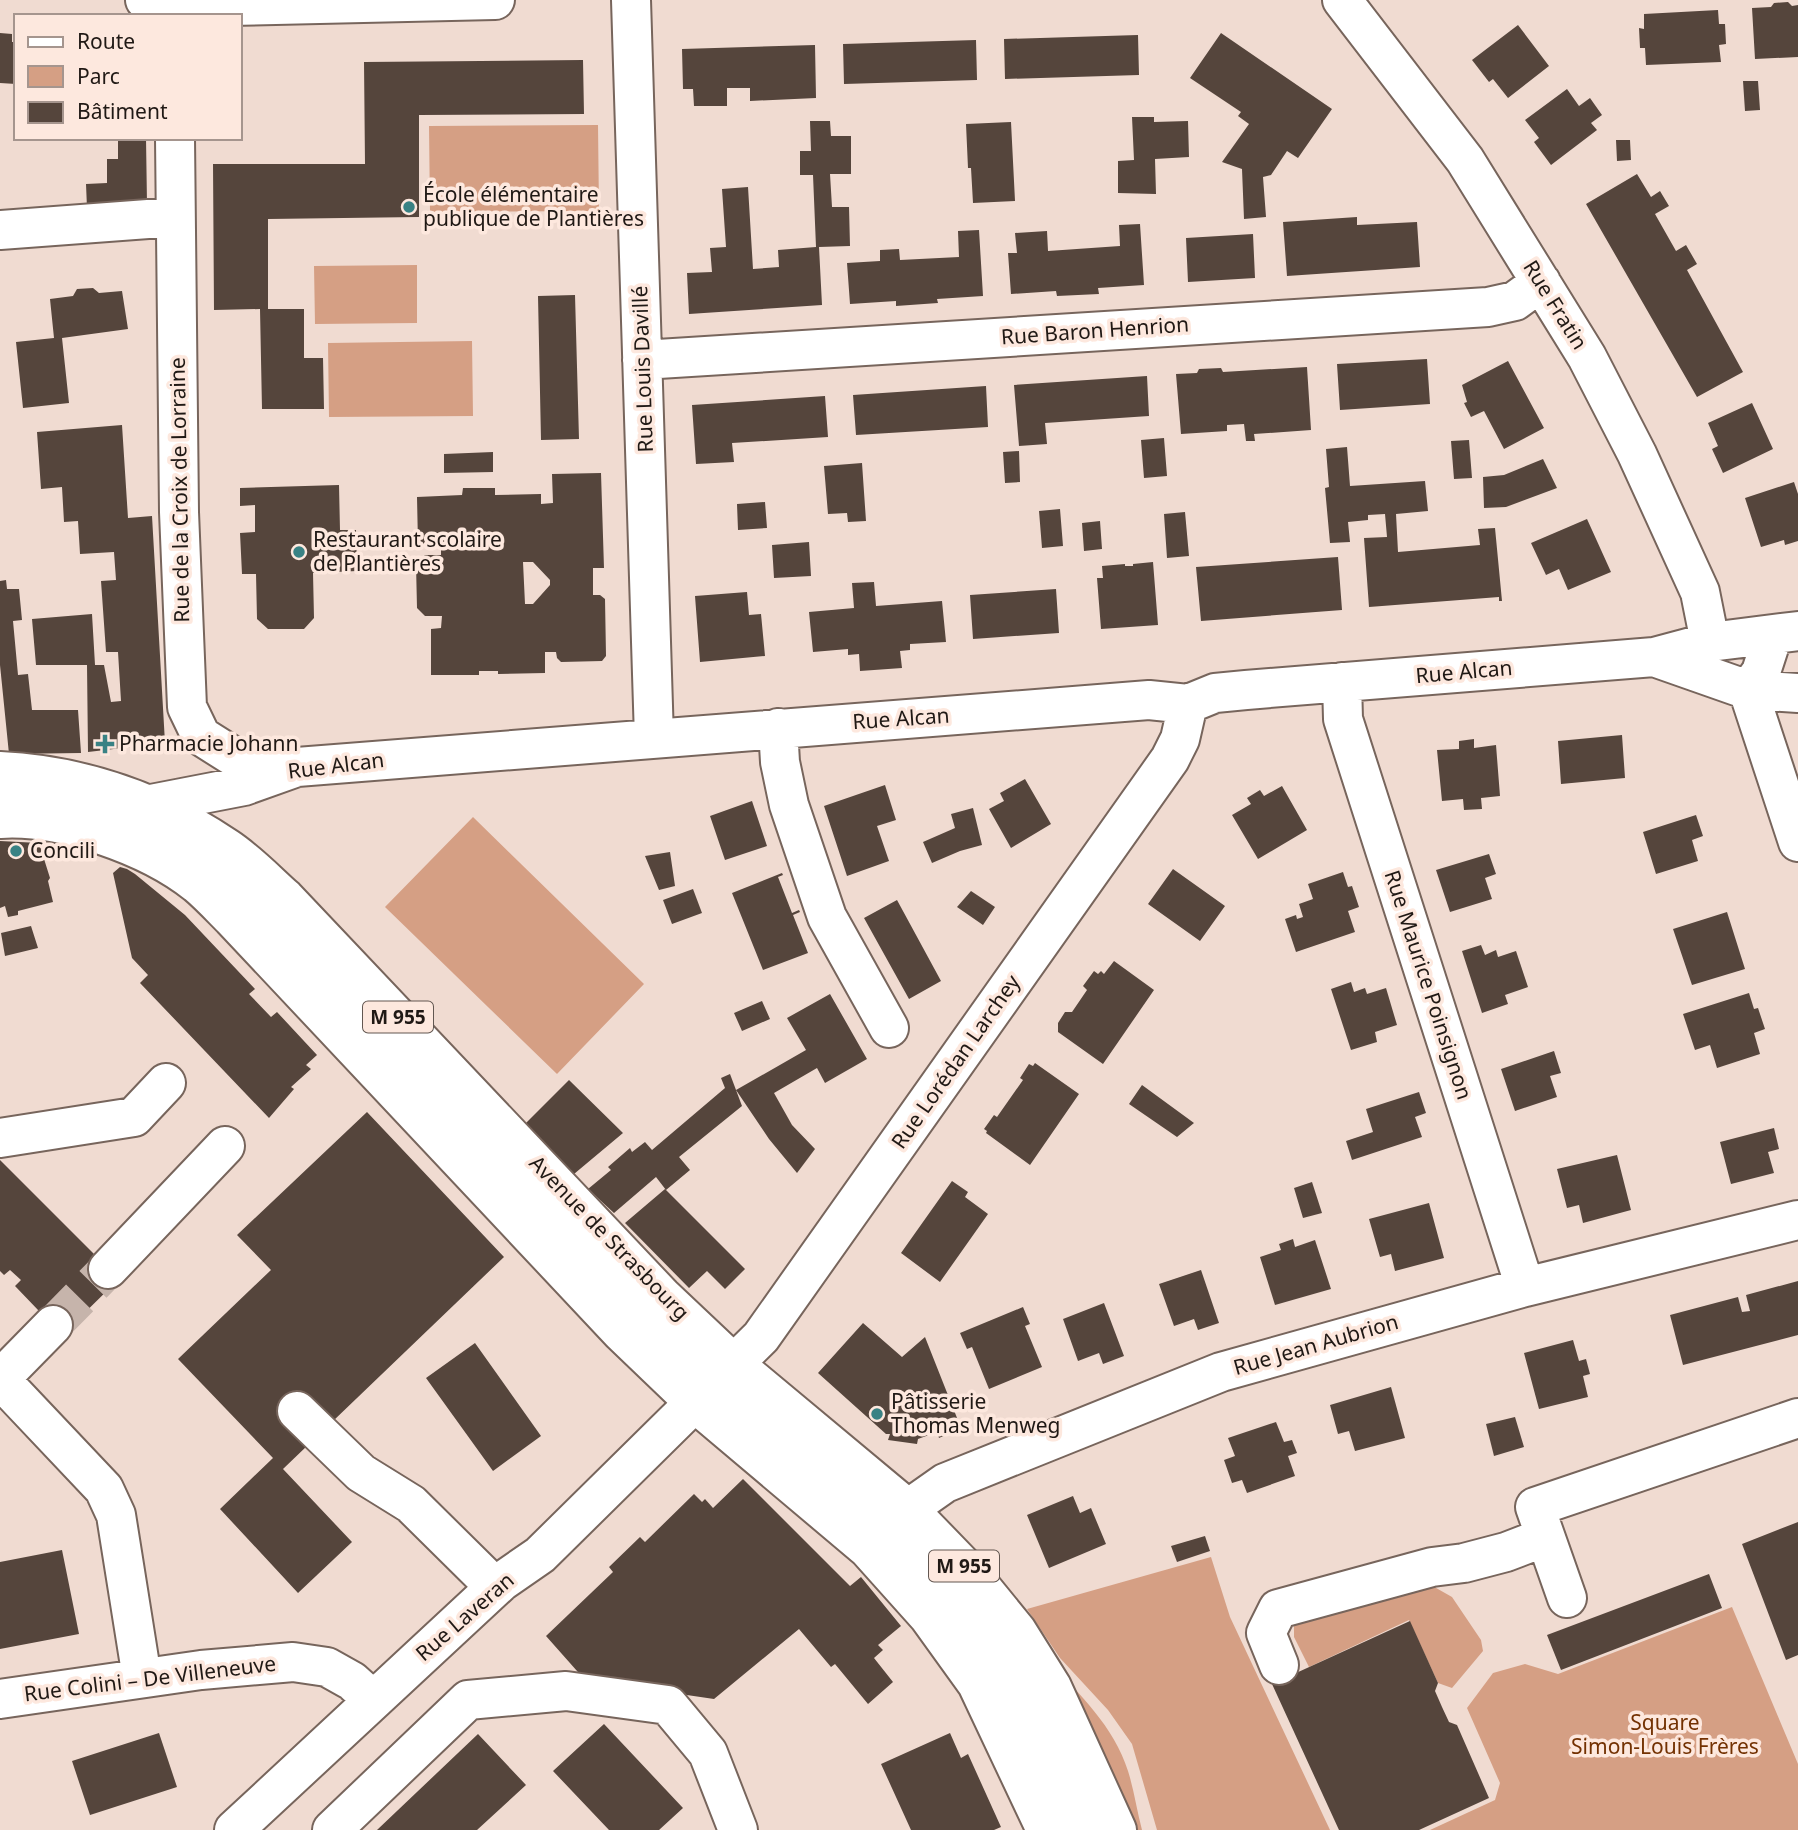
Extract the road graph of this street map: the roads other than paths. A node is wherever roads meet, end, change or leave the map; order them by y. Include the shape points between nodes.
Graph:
1 (495, 0) edge
2 (632, 0) edge
3 (1342, 0) edge
4 (229, 3) edge
5 (167, 7) edge
6 (175, 140) edge
7 (175, 217) junction
8 (0, 230) edge
9 (1541, 282) junction
10 (642, 360) junction
11 (1786, 633) edge
12 (1710, 642) junction
13 (1654, 657) junction
14 (1342, 682) junction
15 (1748, 690) junction
16 (1798, 693) edge
17 (1188, 704) junction
18 (778, 728) junction
19 (654, 738) junction
20 (297, 767) junction
21 (0, 771) edge
22 (0, 799) edge
23 (150, 804) junction
24 (0, 819) edge
25 (1798, 842) edge
26 (888, 1028) dead end
27 (166, 1083) dead end
28 (0, 1138) edge
29 (225, 1146) dead end
30 (1798, 1220) edge
31 (108, 1269) tunnel mouth
32 (1525, 1287) junction
33 (53, 1325) tunnel mouth
34 (0, 1379) edge
35 (714, 1384) junction
36 (297, 1411) dead end
37 (1798, 1418) edge
38 (888, 1530) junction
39 (1545, 1537) junction
40 (495, 1587) junction
41 (1567, 1598) dead end
42 (1279, 1665) dead end
43 (142, 1678) junction
44 (0, 1699) edge
45 (373, 1700) junction
46 (234, 1830) edge
47 (332, 1830) edge
48 (738, 1830) edge
49 (1046, 1830) edge
50 (1083, 1830) edge
51 (1116, 1830) edge

1 - 4 street
2 - 10 street, Rue Louis Davillé
3 - 9 street, Rue Fratin via 1465,160
4 - 5 street
6 - 7 street, Rue de la Croix de Lorraine
7 - 8 street
7 - 20 street, Rue de la Croix de Lorraine via 187,707 201,736 239,760
9 - 10 street, Rue Baron Henrion via 1515,301 1488,307
9 - 12 street, Rue Fratin via 1637,454 1700,592
10 - 19 street, Rue Louis Davillé
11 - 12 street
11 - 15 street
12 - 13 street
13 - 14 street, Rue Alcan
13 - 15 street
14 - 17 street, Rue Alcan via 1215,693
14 - 32 street, Rue Maurice Poinsignon via 1343,719
15 - 16 street
15 - 25 street
17 - 18 street, Rue Alcan via 1149,701
17 - 35 street, Rue Lorédan Larchey via 1170,759 761,1337
18 - 19 street, Rue Alcan
18 - 26 street via 789,805 827,917
19 - 20 street, Rue Alcan
20 - 23 street, Rue Alcan via 244,786
21 - 23 street, Avenue de Strasbourg / M 955 via 87,782
22 - 35 street, Avenue de Strasbourg / M 955 via 34,797 117,815 180,846 226,881 638,1317
23 - 35 street, Avenue de Strasbourg / M 955 via 229,849 285,898 662,1296
24 - 35 street, Avenue de Strasbourg / M 955 via 63,825 122,841 198,884 621,1332
27 - 28 street via 134,1116
29 - 31 street
30 - 32 street, Rue Jean Aubrion
32 - 38 street, Rue Jean Aubrion via 1221,1372 945,1483
33 - 34 street
34 - 43 street via 112,1502
35 - 38 street, Avenue de Strasbourg / M 955
35 - 38 street, Avenue de Strasbourg / M 955
35 - 40 street, Rue Laveran via 540,1555
36 - 40 street via 361,1474 411,1504
37 - 39 street via 1535,1507
38 - 49 street, Avenue de Strasbourg / M 955 via 928,1616 977,1684
38 - 50 street, Avenue de Strasbourg / M 955 via 961,1608 1008,1672
38 - 51 street, Avenue de Strasbourg / M 955 via 970,1572 1017,1631 1052,1687
39 - 41 street
39 - 42 street via 1506,1552 1278,1609 1266,1633
40 - 45 street, Rue Laveran
43 - 44 street, Rue Colini – De Villeneuve
43 - 45 street, Rue Colini – De Villeneuve via 293,1661 327,1667
45 - 46 street, Rue Laveran
47 - 48 street via 468,1700 566,1691 668,1705 708,1752

